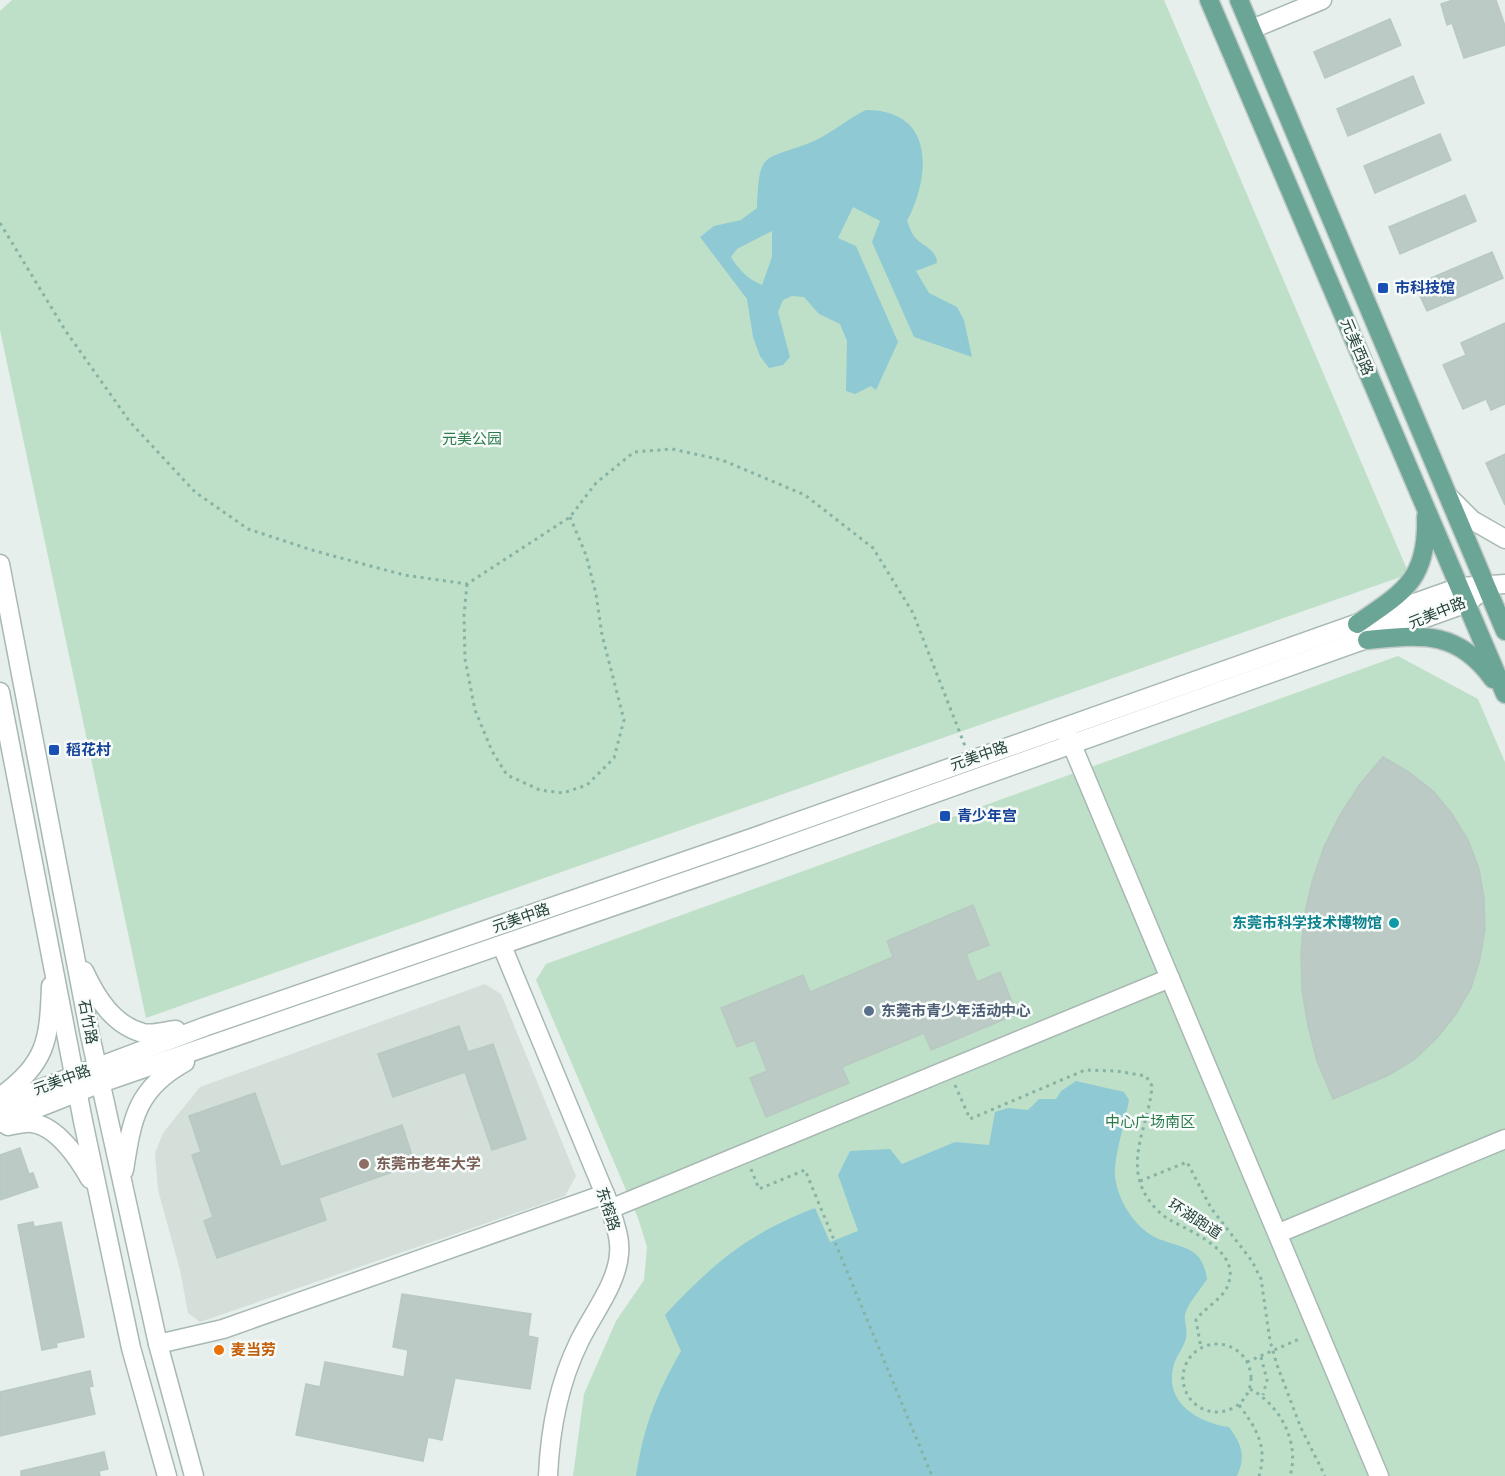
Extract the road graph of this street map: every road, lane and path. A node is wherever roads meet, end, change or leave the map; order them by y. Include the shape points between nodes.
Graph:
1 (1209, 0) edge
2 (1239, 0) edge
3 (1322, 0) edge
4 (1252, 29) junction
5 (0, 223) edge
6 (1448, 495) junction
7 (1425, 506) junction
8 (570, 517) junction
9 (1505, 538) edge
10 (0, 564) edge
11 (467, 584) junction
12 (1505, 584) edge
13 (1487, 587) junction
14 (1463, 595) junction
15 (1357, 624) junction
16 (1505, 631) edge
17 (1367, 640) junction
18 (0, 693) edge
19 (1505, 694) edge
20 (1064, 726) junction
21 (1072, 744) junction
22 (969, 759) junction
23 (502, 946) junction
24 (75, 949) junction
25 (52, 957) junction
26 (1170, 978) junction
27 (204, 1027) junction
28 (211, 1047) junction
29 (948, 1069) junction
30 (99, 1075) junction
31 (76, 1084) junction
32 (0, 1097) edge
33 (0, 1104) edge
34 (0, 1125) edge
35 (1505, 1139) edge
36 (745, 1153) junction
37 (122, 1181) junction
38 (1140, 1181) junction
39 (98, 1191) junction
40 (607, 1201) junction
41 (1279, 1233) junction
42 (1299, 1339) dead end
43 (158, 1344) junction
44 (1201, 1348) junction
45 (1273, 1351) junction
46 (1261, 1356) junction
47 (1247, 1362) junction
48 (1250, 1389) junction
49 (1263, 1395) junction
50 (1239, 1405) junction
51 (167, 1476) edge
52 (194, 1476) edge
53 (548, 1476) edge
54 (932, 1476) edge
55 (1259, 1476) edge
56 (1290, 1476) edge
57 (1324, 1476) edge
58 (1379, 1476) edge

1 - 7 main road, 元美西路
2 - 4 main road, 元美西路
3 - 4 street
4 - 6 main road, 元美西路
5 - 11 path via 65,330 130,422 195,492 248,529 404,574
6 - 9 street via 1472,520
6 - 13 main road, 元美西路
7 - 14 main road, 元美西路
7 - 15 main road via 1426,540 1417,572 1392,600
8 - 11 path
8 - 11 path via 586,555 624,720 614,758 587,785 563,793 540,790 507,775 492,751 475,710 465,659
8 - 22 path via 596,483 634,452 672,449 722,460 805,495 873,548 879,557 913,613
10 - 24 street, 石竹路
12 - 13 street
13 - 14 street, 元美中路
13 - 16 main road, 元美西路
14 - 15 street, 元美中路
14 - 17 street, 元美中路
14 - 19 main road, 元美西路
15 - 20 street, 元美中路
17 - 19 main road via 1441,637 1486,669
17 - 21 street, 元美中路
18 - 25 street, 石竹路
20 - 21 street
20 - 22 street, 元美中路
21 - 23 street, 元美中路
21 - 26 street
22 - 27 street, 元美中路
23 - 28 street, 元美中路
23 - 40 street, 东榕路
24 - 27 street via 92,987 118,1022 145,1034
24 - 30 street, 石竹路
25 - 31 street, 石竹路
25 - 32 street via 47,1042 29,1071
26 - 29 street
26 - 41 street
27 - 30 street, 元美中路
28 - 30 street, 元美中路
28 - 37 street via 154,1083 139,1104
29 - 36 street
29 - 38 path, 环湖跑道 via 969,1119 1085,1070 1142,1074 1152,1086 1138,1157
30 - 31 street, 元美中路
30 - 37 street, 石竹路
31 - 33 street, 元美中路
31 - 34 street, 元美中路
31 - 39 street, 石竹路
34 - 39 street via 32,1123 46,1128 80,1161
35 - 41 street
36 - 40 street
36 - 54 path via 759,1189 805,1170
37 - 43 street, 石竹路
38 - 44 path, 环湖跑道 via 1149,1202 1215,1245 1225,1259 1229,1279 1226,1288 1196,1320
38 - 45 path via 1187,1162 1211,1208 1252,1261 1261,1279
39 - 51 street, 石竹路 via 131,1348
40 - 43 street via 223,1329
40 - 53 street, 东榕路 via 619,1254 558,1396
41 - 58 street
42 - 45 path
43 - 52 street, 石竹路
44 - 47 path via 1232,1347
44 - 50 path via 1192,1354 1183,1373 1191,1402 1209,1412
45 - 46 path
45 - 57 path via 1285,1390
46 - 47 path
46 - 49 path via 1267,1380
47 - 48 path
48 - 49 path
48 - 50 path
49 - 56 path via 1288,1436 1294,1463
50 - 55 path via 1258,1431 1263,1458

